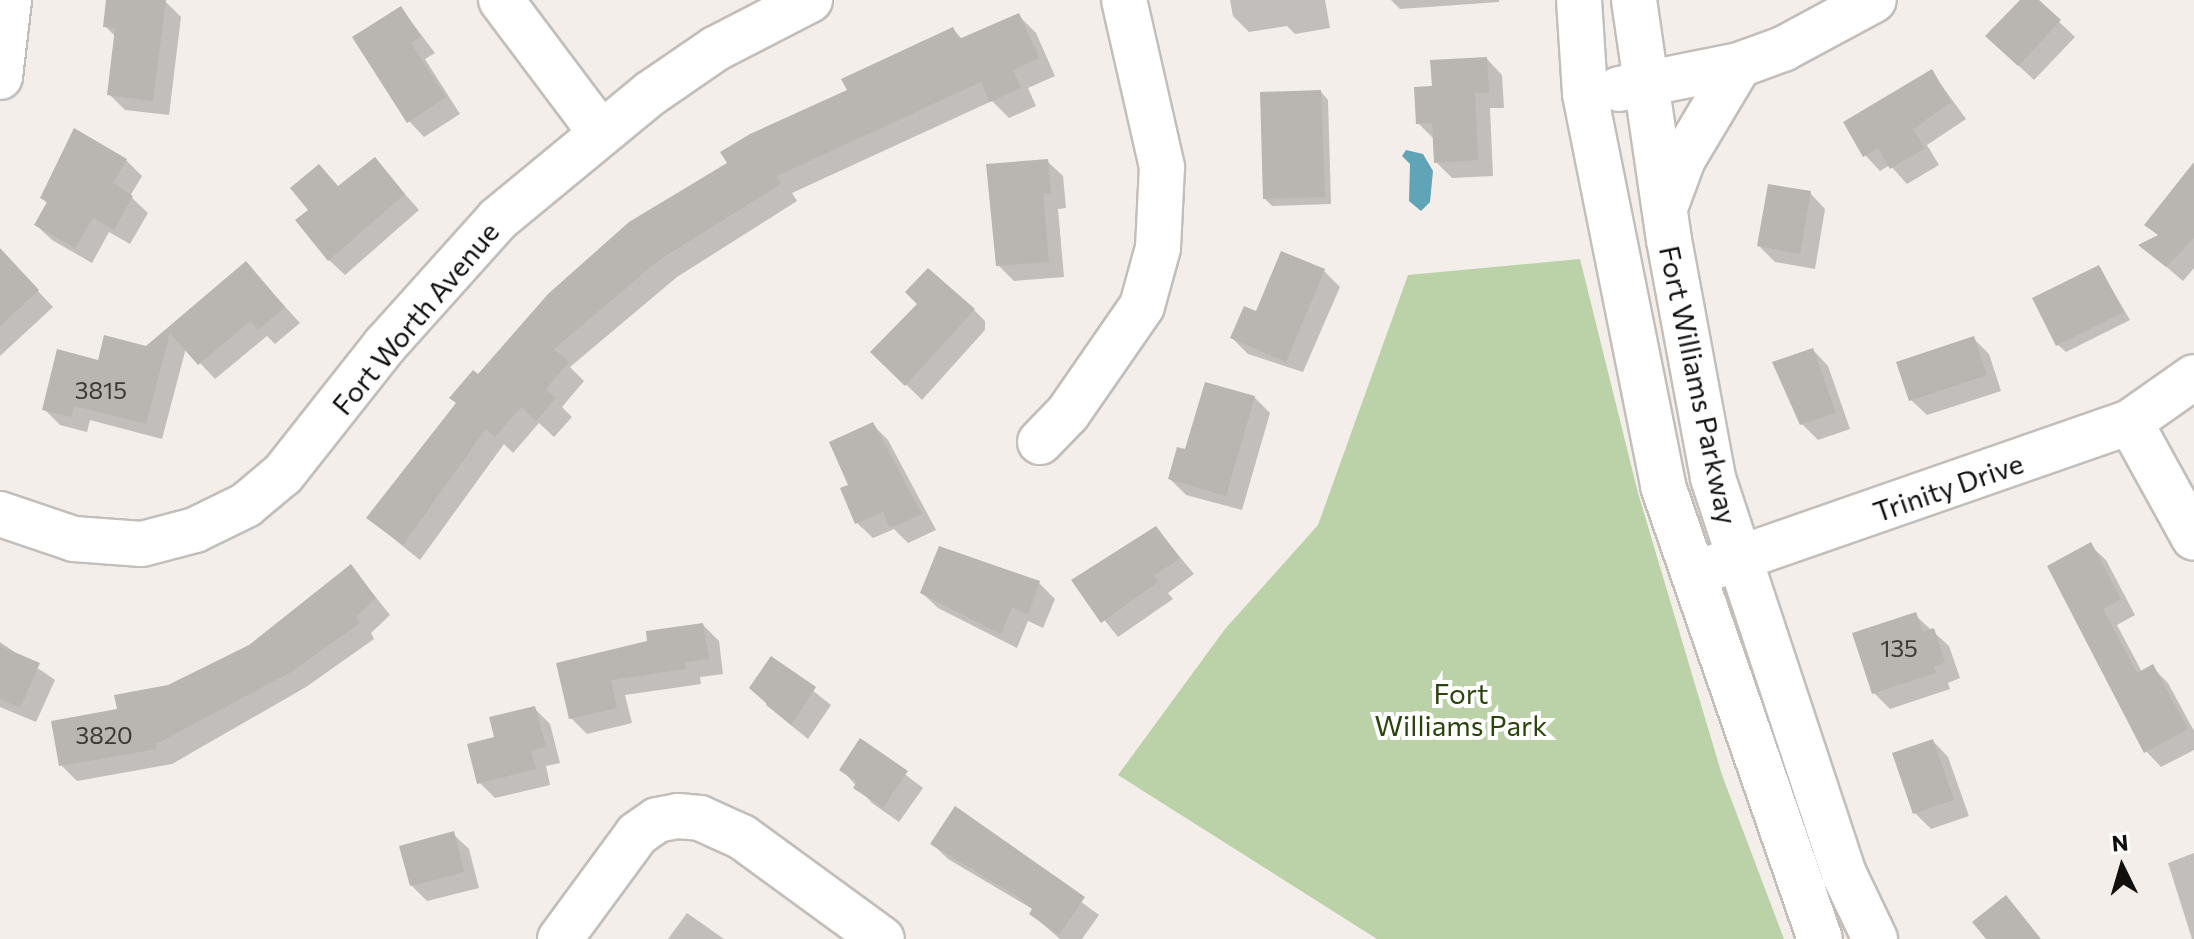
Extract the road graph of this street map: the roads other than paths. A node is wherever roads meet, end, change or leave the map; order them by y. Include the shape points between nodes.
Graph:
1 (9, 0) edge
2 (501, 0) edge
3 (810, 0) edge
4 (1124, 0) edge
5 (1579, 0) edge
6 (1634, 0) edge
7 (1874, 0) edge
8 (1739, 65) junction
9 (0, 77) edge
10 (1646, 85) junction
11 (1585, 94) junction
12 (601, 133) junction
13 (1664, 211) junction
14 (2194, 377) edge
15 (2130, 422) junction
16 (1040, 442) dead end
17 (0, 514) edge
18 (2194, 538) edge
19 (1738, 559) junction
20 (1692, 575) junction
21 (560, 939) edge
22 (882, 939) edge
23 (1820, 939) edge
24 (1875, 939) edge

1 - 9 street
2 - 12 street
3 - 12 street, Fort Worth Avenue via 715,49
4 - 16 street via 1162,167 1158,248 1142,306 1068,413
5 - 11 street, Fort Williams Parkway
6 - 10 street, Fort Williams Parkway
7 - 8 street via 1783,49
8 - 10 street
8 - 13 street via 1683,159
10 - 11 street
10 - 13 street, Fort Williams Parkway
11 - 20 street, Fort Williams Parkway via 1663,486
12 - 17 street, Fort Worth Avenue via 461,256 283,474 246,505 195,530 142,544 74,539
13 - 19 street, Fort Williams Parkway via 1713,478
14 - 15 street, Trinity Drive
15 - 18 street
15 - 19 street, Trinity Drive
19 - 20 street, Trinity Drive
19 - 24 street, Fort Williams Parkway via 1845,876
20 - 23 street, Fort Williams Parkway
21 - 22 street via 637,834 657,820 678,816 700,818 742,837

